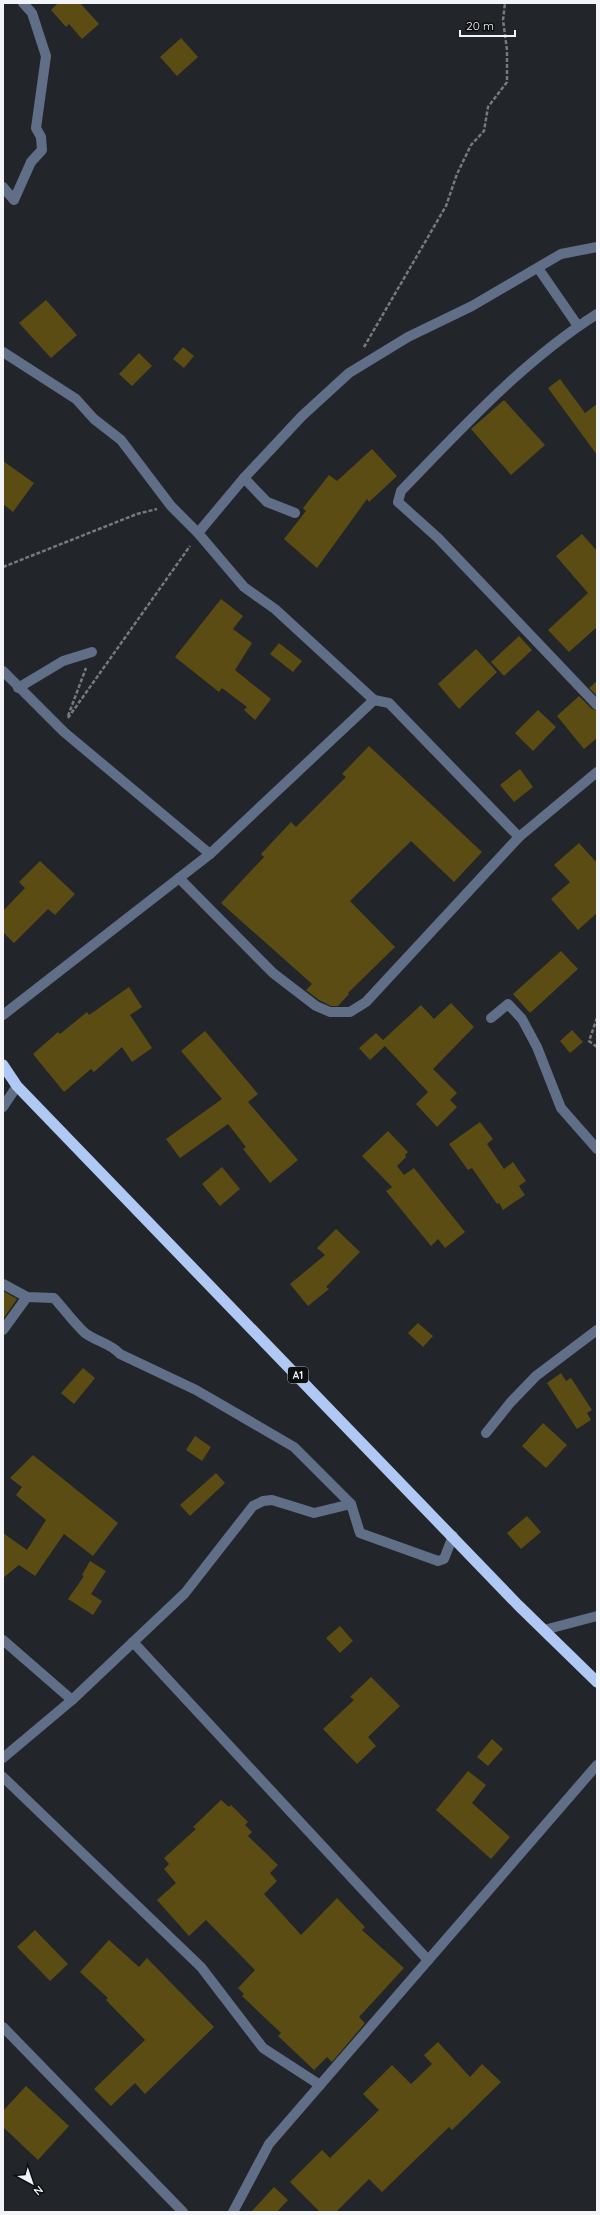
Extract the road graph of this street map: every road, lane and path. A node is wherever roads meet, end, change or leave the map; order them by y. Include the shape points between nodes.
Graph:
1 (23, 3) edge
2 (505, 3) edge
3 (3, 187) edge
4 (597, 247) edge
5 (538, 268) junction
6 (597, 314) edge
7 (578, 326) junction
8 (3, 352) edge
9 (349, 373) junction
10 (244, 478) junction
11 (171, 506) junction
12 (295, 513) dead end
13 (198, 533) junction
14 (3, 567) edge
15 (92, 652) joint
16 (3, 671) edge
17 (18, 688) junction
18 (374, 700) junction
19 (597, 705) edge
20 (597, 772) edge
21 (519, 837) junction
22 (210, 854) junction
23 (179, 878) junction
24 (3, 1015) edge
25 (491, 1018) dead end
26 (597, 1018) edge
27 (597, 1047) edge
28 (3, 1065) edge
29 (17, 1086) junction
30 (3, 1107) edge
31 (597, 1149) edge
32 (3, 1284) edge
33 (27, 1297) junction
34 (3, 1330) edge
35 (597, 1330) edge
36 (486, 1433) dead end
37 (351, 1504) junction
38 (453, 1536) junction
39 (597, 1616) edge
40 (544, 1630) junction
41 (3, 1640) edge
42 (133, 1642) junction
43 (597, 1682) edge
44 (72, 1700) junction
45 (3, 1758) edge
46 (597, 1765) edge
47 (3, 1777) edge
48 (428, 1960) junction
49 (3, 2027) edge
50 (320, 2085) junction
51 (183, 2212) edge
52 (233, 2212) edge

1 - 3 street via 32,13 46,56 36,128 41,137 42,150 31,162 14,200
2 - 9 path via 503,20 507,50 507,82 488,107 484,131 471,145 446,206
4 - 5 street via 561,254
5 - 7 street
5 - 9 street via 472,306 408,336
6 - 7 street
7 - 19 street via 513,379 401,491 398,502 438,538
8 - 11 street via 76,399 94,419 121,440
9 - 10 street via 302,416
10 - 12 street via 267,502
10 - 13 street
11 - 13 street
11 - 14 path via 137,514
13 - 15 path via 186,555 65,724
13 - 18 street via 244,587 275,609
15 - 17 street via 63,661
16 - 17 street
17 - 22 street via 64,732
18 - 21 street via 389,703
18 - 22 street
20 - 21 street
21 - 23 street via 366,1002 350,1012 330,1012 316,1006 273,972
22 - 23 street
23 - 24 street
25 - 31 street via 508,1004 522,1019 537,1047 561,1108
26 - 27 path via 589,1041
28 - 29 highway, A1
29 - 30 street
29 - 38 highway, A1
32 - 33 street
33 - 34 street
33 - 37 street via 54,1298 85,1333 113,1346 120,1354 196,1390 294,1447
35 - 36 street via 536,1376
37 - 38 street via 360,1533 438,1562 444,1559
37 - 42 street via 314,1513 272,1500 253,1506 185,1593
38 - 40 highway, A1
39 - 40 street
40 - 43 highway, A1
41 - 44 street
42 - 44 street
42 - 48 street
44 - 45 street
46 - 48 street
47 - 50 street via 202,1967 263,2048
48 - 50 street
49 - 51 street
50 - 52 street via 269,2144

